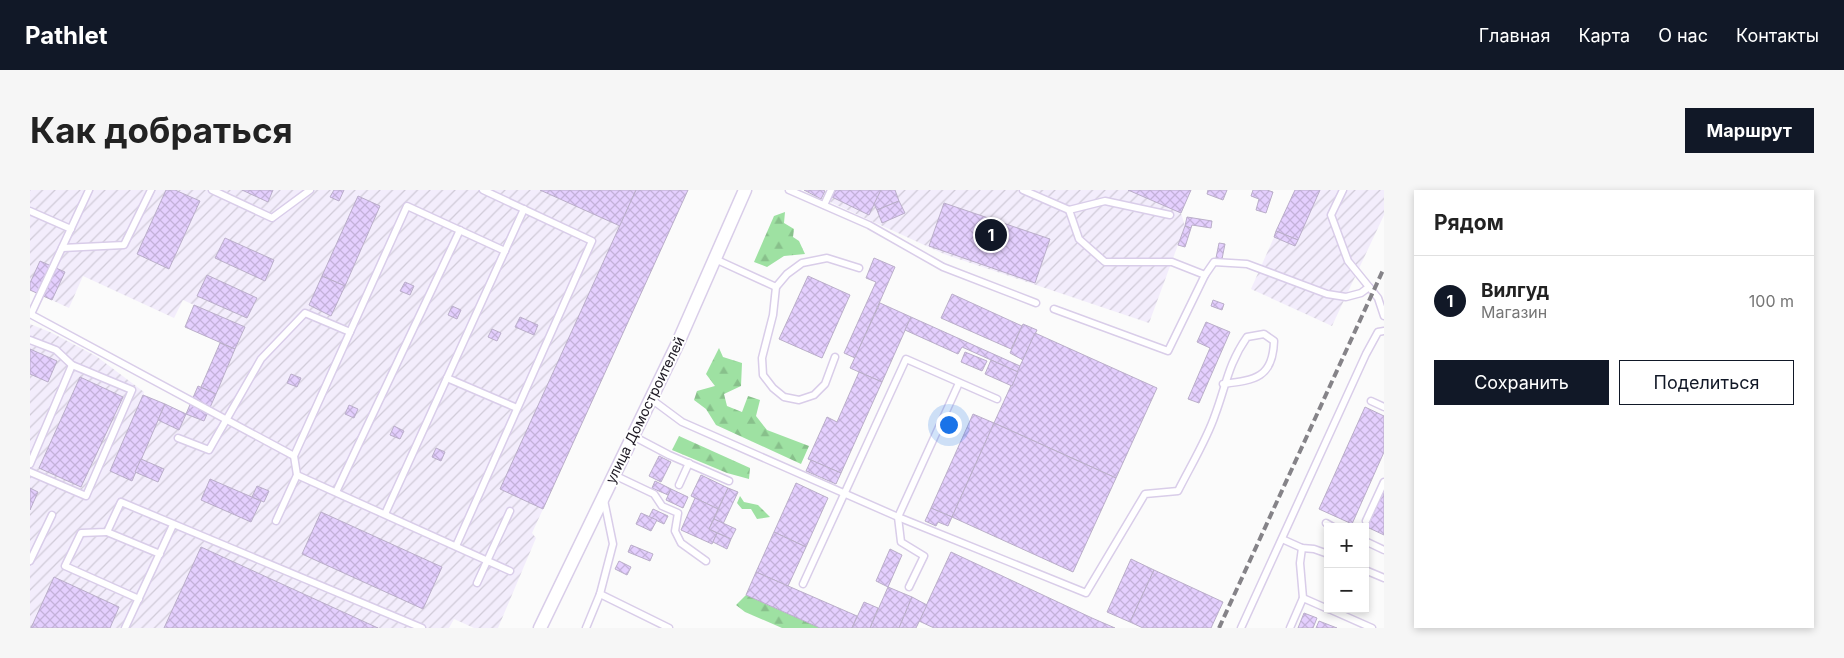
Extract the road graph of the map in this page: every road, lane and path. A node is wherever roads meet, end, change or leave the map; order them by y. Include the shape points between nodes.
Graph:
1 (89, 190) edge
2 (151, 190) edge
3 (212, 190) edge
4 (310, 190) edge
5 (483, 190) edge
6 (745, 190) edge
7 (789, 190) edge
8 (831, 190) edge
9 (1023, 190) edge
10 (1343, 190) edge
11 (824, 205) junction
12 (524, 209) junction
13 (1069, 210) junction
14 (30, 211) edge
15 (1170, 215) dead end
16 (71, 229) junction
17 (460, 230) junction
18 (62, 248) junction
19 (505, 251) junction
20 (715, 259) junction
21 (859, 268) dead end
22 (1205, 275) junction
23 (1369, 287) junction
24 (776, 288) junction
25 (1036, 303) dead end
26 (1054, 309) dead end
27 (30, 314) edge
28 (1384, 316) edge
29 (1384, 331) edge
30 (350, 332) junction
31 (30, 340) edge
32 (835, 357) dead end
33 (72, 365) junction
34 (447, 378) junction
35 (960, 383) junction
36 (1223, 384) junction
37 (651, 399) junction
38 (997, 400) dead end
39 (1371, 401) dead end
40 (1384, 407) edge
41 (517, 408) junction
42 (227, 420) junction
43 (633, 436) junction
44 (178, 438) dead end
45 (294, 456) junction
46 (689, 463) junction
47 (30, 464) edge
48 (30, 472) edge
49 (297, 475) junction
50 (614, 475) junction
51 (729, 481) dead end
52 (1384, 482) edge
53 (678, 485) dead end
54 (336, 492) junction
55 (844, 493) junction
56 (604, 497) junction
57 (510, 512) dead end
58 (385, 514) junction
59 (52, 515) dead end
60 (898, 517) junction
61 (276, 521) dead end
62 (1366, 521) dead end
63 (173, 525) junction
64 (107, 532) junction
65 (1282, 539) junction
66 (1369, 543) edge
67 (456, 546) junction
68 (1302, 548) junction
69 (1384, 550) edge
70 (1324, 552) edge
71 (160, 554) junction
72 (30, 560) edge
73 (487, 561) junction
74 (706, 561) dead end
75 (510, 572) dead end
76 (1369, 572) edge
77 (1384, 578) edge
78 (477, 583) dead end
79 (803, 584) dead end
80 (909, 587) dead end
81 (600, 594) junction
82 (1303, 598) junction
83 (139, 599) junction
84 (1324, 607) edge
85 (1337, 613) edge
86 (125, 628) edge
87 (422, 628) edge
88 (540, 628) edge
89 (586, 628) edge
90 (669, 628) edge
91 (1241, 628) edge
92 (1290, 628) edge
93 (1372, 628) edge

1 - 16 lane
2 - 18 lane via 124,244
3 - 4 lane via 272,218
5 - 12 lane
6 - 20 street, улица Домостроителей
7 - 11 lane
8 - 11 lane
9 - 13 lane
10 - 23 lane via 1331,215 1348,261
11 - 25 lane via 869,225 944,267
12 - 19 lane
12 - 41 lane via 592,241
13 - 15 lane via 1105,201
13 - 22 lane via 1079,239 1105,262 1172,262
14 - 16 lane
16 - 18 lane
17 - 19 lane
17 - 30 lane via 407,206
17 - 54 lane
18 - 27 lane
19 - 34 lane
20 - 24 lane
20 - 37 street, улица Домостроителей
21 - 24 lane via 827,258 802,263
22 - 23 lane via 1214,262 1247,264 1327,294 1346,297
22 - 26 lane via 1168,351
23 - 28 lane via 1378,298
24 - 32 lane via 762,358 764,375 773,388 784,397 799,400 814,395 825,384
27 - 42 lane
29 - 65 lane via 1378,332 1366,354
30 - 42 lane via 305,313 262,360
30 - 45 lane
31 - 33 lane via 56,350
33 - 47 lane
33 - 48 lane via 132,390 86,496
34 - 41 lane
34 - 58 lane
35 - 38 lane
35 - 55 lane via 906,359
35 - 60 lane
36 - 36 lane via 1237,351 1247,337 1264,334 1274,341 1273,356 1265,372 1251,381
36 - 60 lane via 1215,416 1178,491 1145,494 1086,592
37 - 43 street, улица Домостроителей
37 - 55 lane via 682,422
39 - 40 lane
41 - 67 lane
42 - 44 lane via 209,450
42 - 45 lane
43 - 46 lane
43 - 50 street, улица Домостроителей
45 - 49 lane
46 - 51 lane
46 - 53 lane
49 - 54 lane
49 - 61 lane
50 - 56 street, улица Домостроителей
50 - 74 lane via 654,494 662,506 678,513 675,531 682,543
52 - 62 lane
54 - 58 lane
55 - 60 lane
55 - 79 lane
56 - 81 lane via 613,544
56 - 88 street, улица Домостроителей
57 - 73 lane
58 - 67 lane
59 - 72 lane
60 - 80 lane via 901,542 924,556
63 - 64 lane via 121,502
63 - 71 lane
63 - 87 lane
64 - 71 lane
64 - 83 lane via 82,533 65,566
65 - 68 lane
65 - 91 lane
66 - 69 lane
67 - 73 lane
68 - 70 lane
68 - 82 lane
71 - 83 lane
73 - 75 lane
73 - 78 lane
76 - 77 lane
81 - 89 lane
81 - 90 lane
82 - 84 lane
82 - 92 lane
83 - 86 lane
85 - 93 lane

